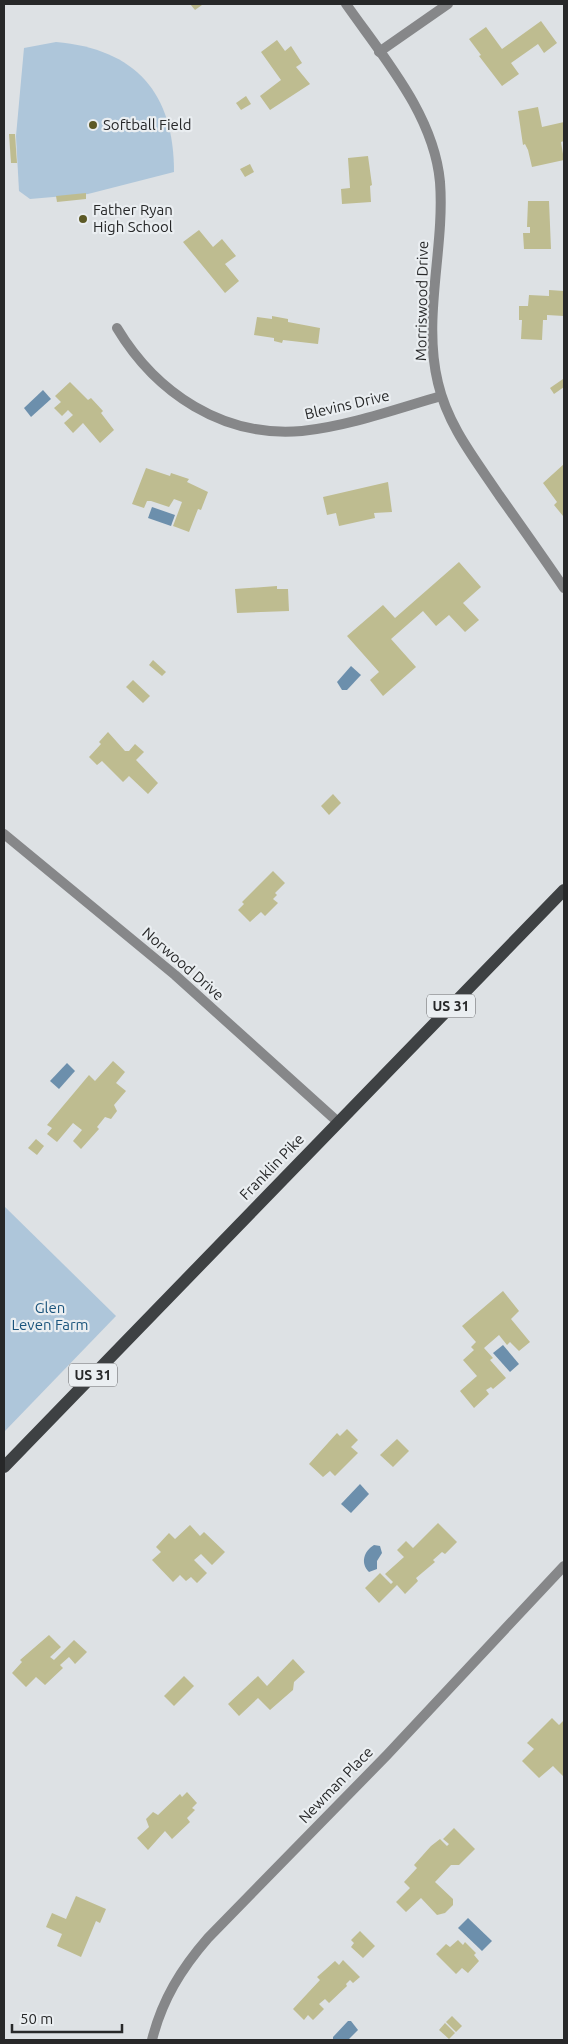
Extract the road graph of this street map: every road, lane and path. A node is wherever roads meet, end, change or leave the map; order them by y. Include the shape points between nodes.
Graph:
1 (346, 4) edge
2 (448, 4) edge
3 (379, 52) junction
4 (117, 328) dead end
5 (442, 396) junction
6 (564, 588) edge
7 (4, 834) edge
8 (564, 890) edge
9 (338, 1122) junction
10 (4, 1467) edge
11 (564, 1566) edge
12 (152, 2040) edge

1 - 3 street, Morriswood Drive
2 - 3 street
3 - 5 street, Morriswood Drive via 414,104 438,167 440,200 434,343 436,374
4 - 5 street, Blevins Drive via 148,371 174,395 202,411 242,426 279,431 309,430 344,424
5 - 6 street, Morriswood Drive via 452,424 465,445
7 - 9 street, Norwood Drive via 175,975
8 - 9 main road, Franklin Pike / US 31
9 - 10 main road, Franklin Pike / US 31
11 - 12 street, Newman Place via 387,1755 202,1945 163,2003

